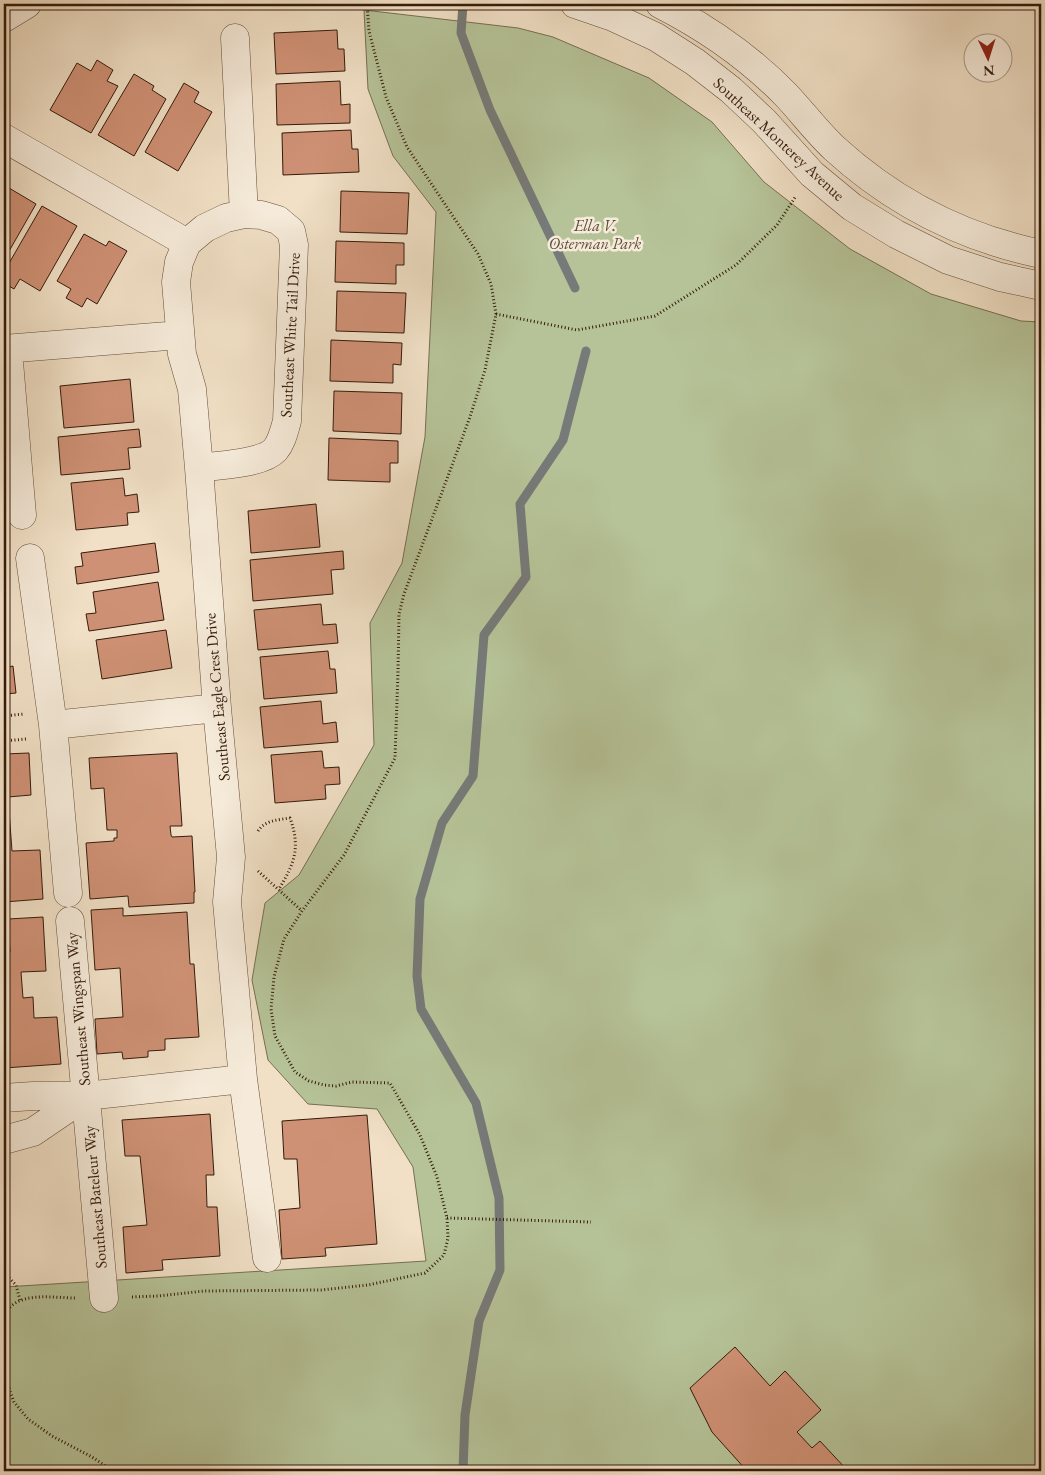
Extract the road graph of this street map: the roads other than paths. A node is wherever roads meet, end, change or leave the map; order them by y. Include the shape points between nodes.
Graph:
1 (27, 4) edge
2 (576, 4) edge
3 (660, 4) edge
4 (4, 18) edge
5 (235, 38) dead end
6 (4, 138) edge
7 (244, 214) junction
8 (187, 243) junction
9 (1041, 254) edge
10 (1041, 286) edge
11 (180, 335) junction
12 (6, 349) edge
13 (199, 468) junction
14 (22, 515) dead end
15 (30, 558) dead end
16 (217, 708) junction
17 (53, 725) junction
18 (68, 893) dead end
19 (70, 921) dead end
20 (243, 1079) junction
21 (86, 1096) junction
22 (4, 1098) edge
23 (4, 1140) edge
24 (267, 1258) dead end
25 (104, 1298) road end

1 - 4 street
2 - 10 street, Southeast Monterey Avenue via 656,37 695,62 731,90 812,174 852,207 896,234 948,260
3 - 9 street, Southeast Monterey Avenue via 717,36 753,64 834,148 875,182 970,234
5 - 7 street
6 - 8 street
7 - 8 street, Southeast White Tail Drive via 205,228
7 - 13 street, Southeast White Tail Drive via 278,220 291,231 294,245 287,421 275,450 260,458
8 - 11 street via 179,262 176,282
11 - 12 street
11 - 13 street, Southeast Eagle Crest Drive via 192,389
12 - 14 street
13 - 16 street, Southeast Eagle Crest Drive
15 - 17 street
16 - 17 street
16 - 20 street, Southeast Eagle Crest Drive via 239,855 227,902
17 - 18 street
19 - 21 street, Southeast Wingspan Way
20 - 21 street
20 - 24 street, Southeast Eagle Crest Drive
21 - 22 street
21 - 23 street via 33,1132
21 - 25 street, Southeast Bateleur Way

